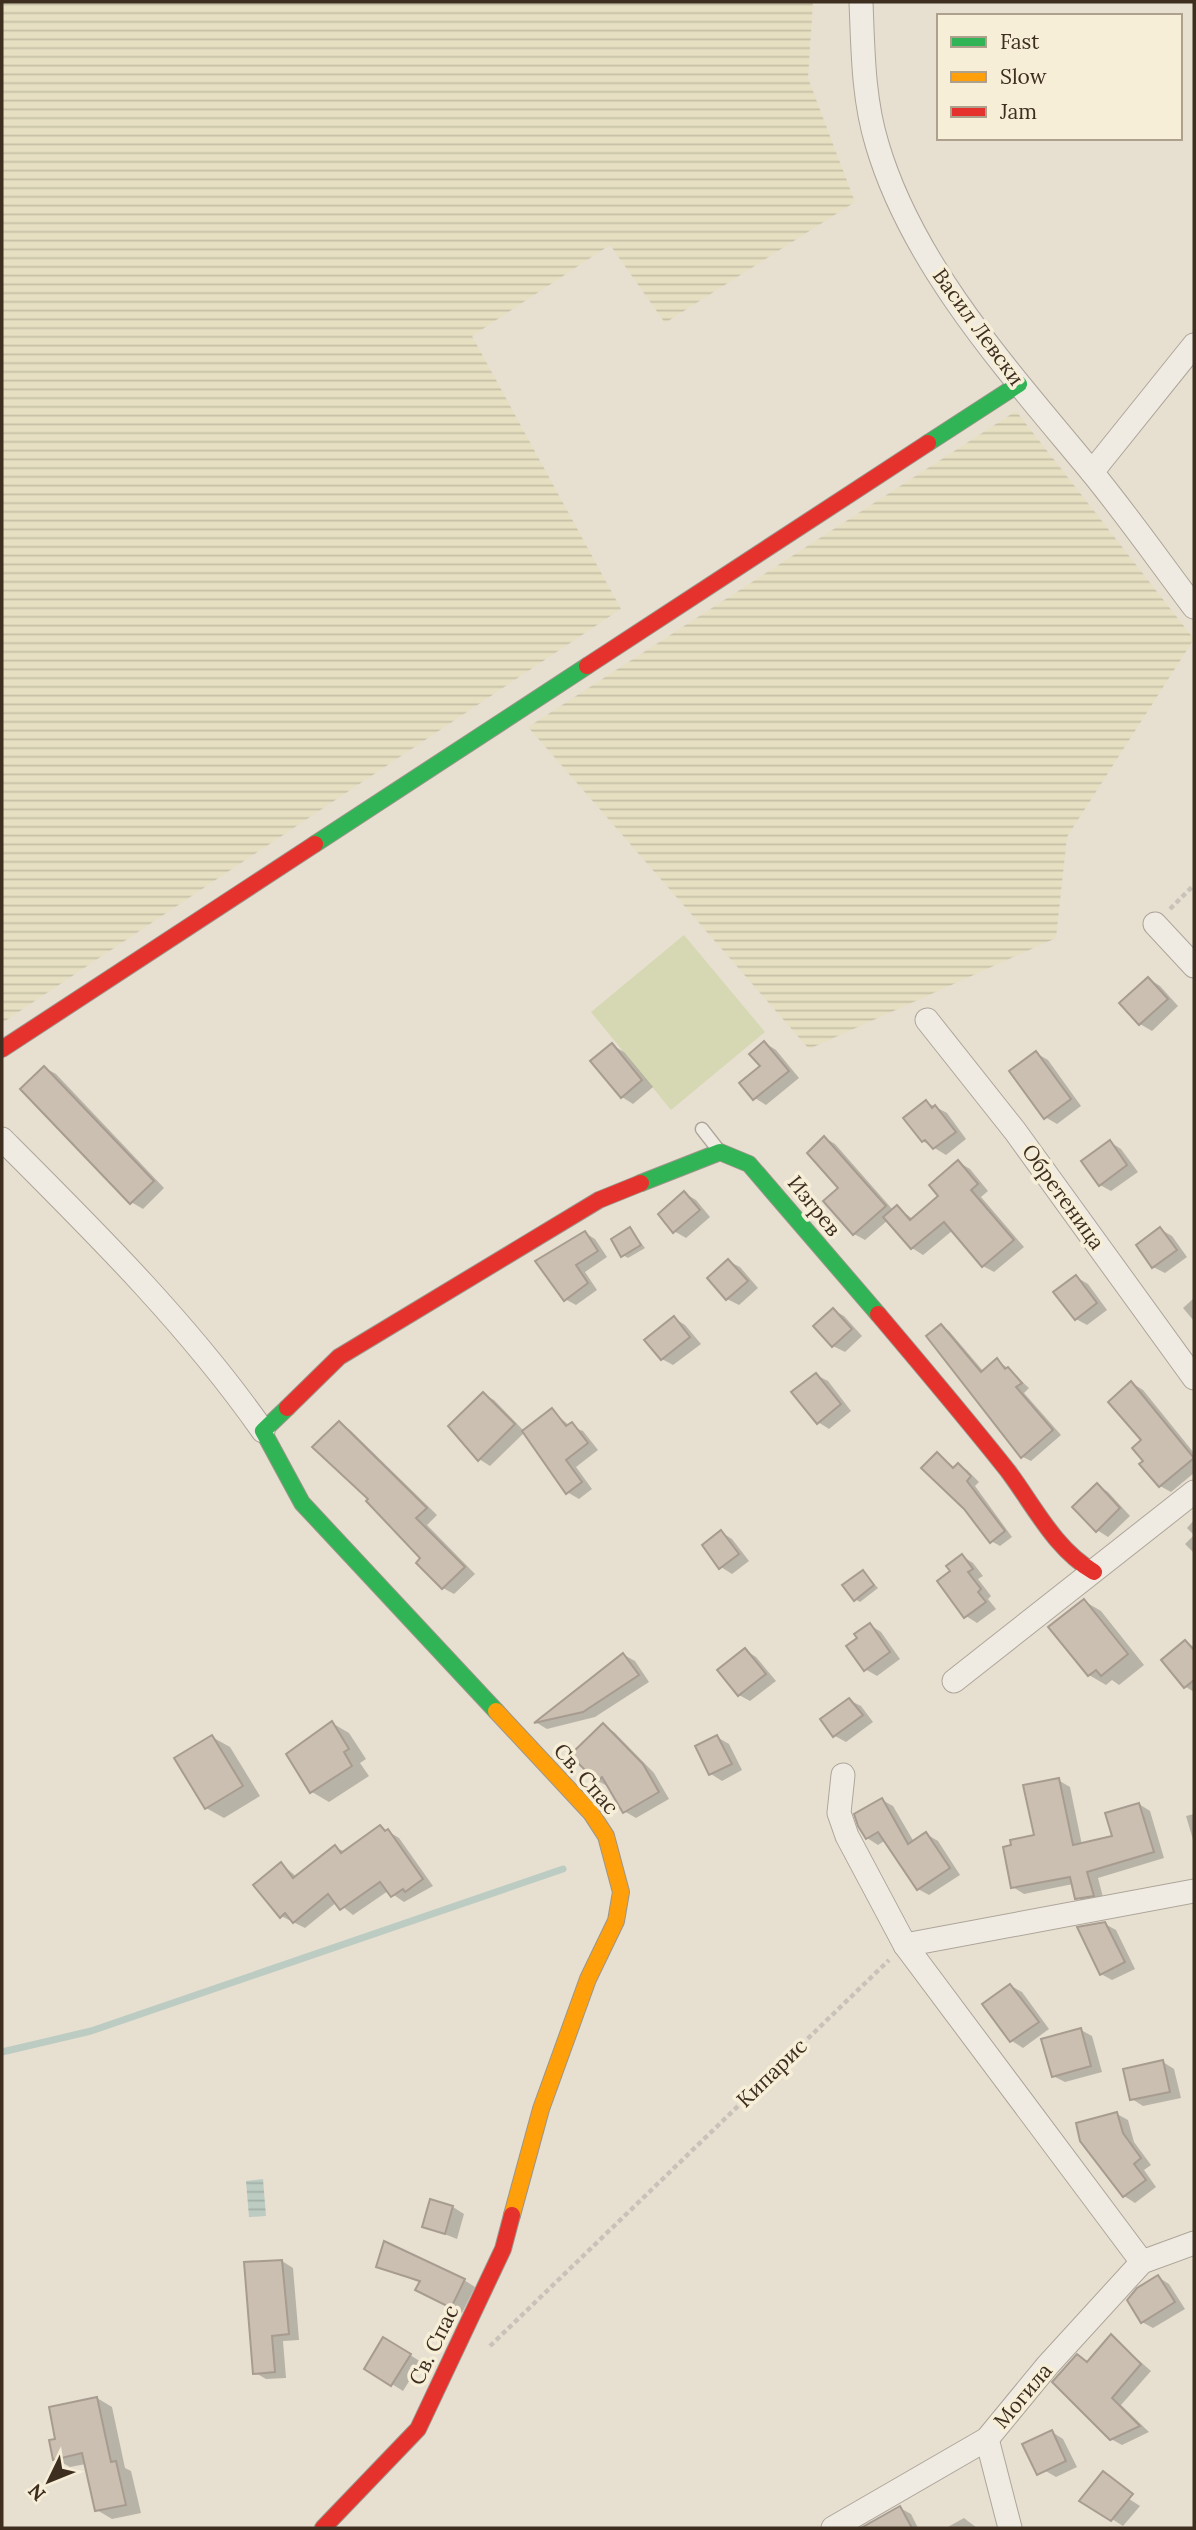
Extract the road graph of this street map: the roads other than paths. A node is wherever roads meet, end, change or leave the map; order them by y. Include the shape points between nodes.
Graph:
1 (861, 2) edge
2 (1194, 345) edge
3 (1019, 384) junction
4 (1092, 472) junction
5 (1194, 607) edge
6 (1155, 924) road end
7 (1194, 966) edge
8 (927, 1020) dead end
9 (2, 1049) edge
10 (702, 1129) dead end
11 (2, 1139) edge
12 (720, 1152) junction
13 (1194, 1378) edge
14 (263, 1431) junction
15 (1194, 1492) edge
16 (1094, 1572) junction
17 (954, 1681) dead end
18 (842, 1775) dead end
19 (1194, 1891) edge
20 (905, 1945) junction
21 (1194, 2243) edge
22 (1142, 2262) junction
23 (988, 2439) junction
24 (323, 2528) edge
25 (833, 2528) edge
26 (1010, 2528) edge

1 - 3 street, Васил Левски via 863,75 877,143 896,197 917,242
2 - 4 street
3 - 4 street, Васил Левски
3 - 9 street
4 - 5 street, Васил Левски
6 - 7 street
8 - 13 street, Обретеница via 1015,1131
10 - 12 lane
11 - 14 street via 106,1242 228,1381
12 - 14 street via 599,1200 405,1316 339,1357
12 - 16 street, Изгрев via 749,1164 768,1184 1008,1472 1063,1547 1078,1564
14 - 24 street, Св. Спас via 302,1503 591,1813 607,1836 621,1892 615,1921 588,1979 541,2109 492,2275 418,2429
15 - 16 street
16 - 17 street
18 - 20 street via 839,1813 846,1836
19 - 20 street
20 - 22 street
21 - 22 street, Могила
22 - 23 street, Могила
23 - 25 street, Могила
23 - 26 street

